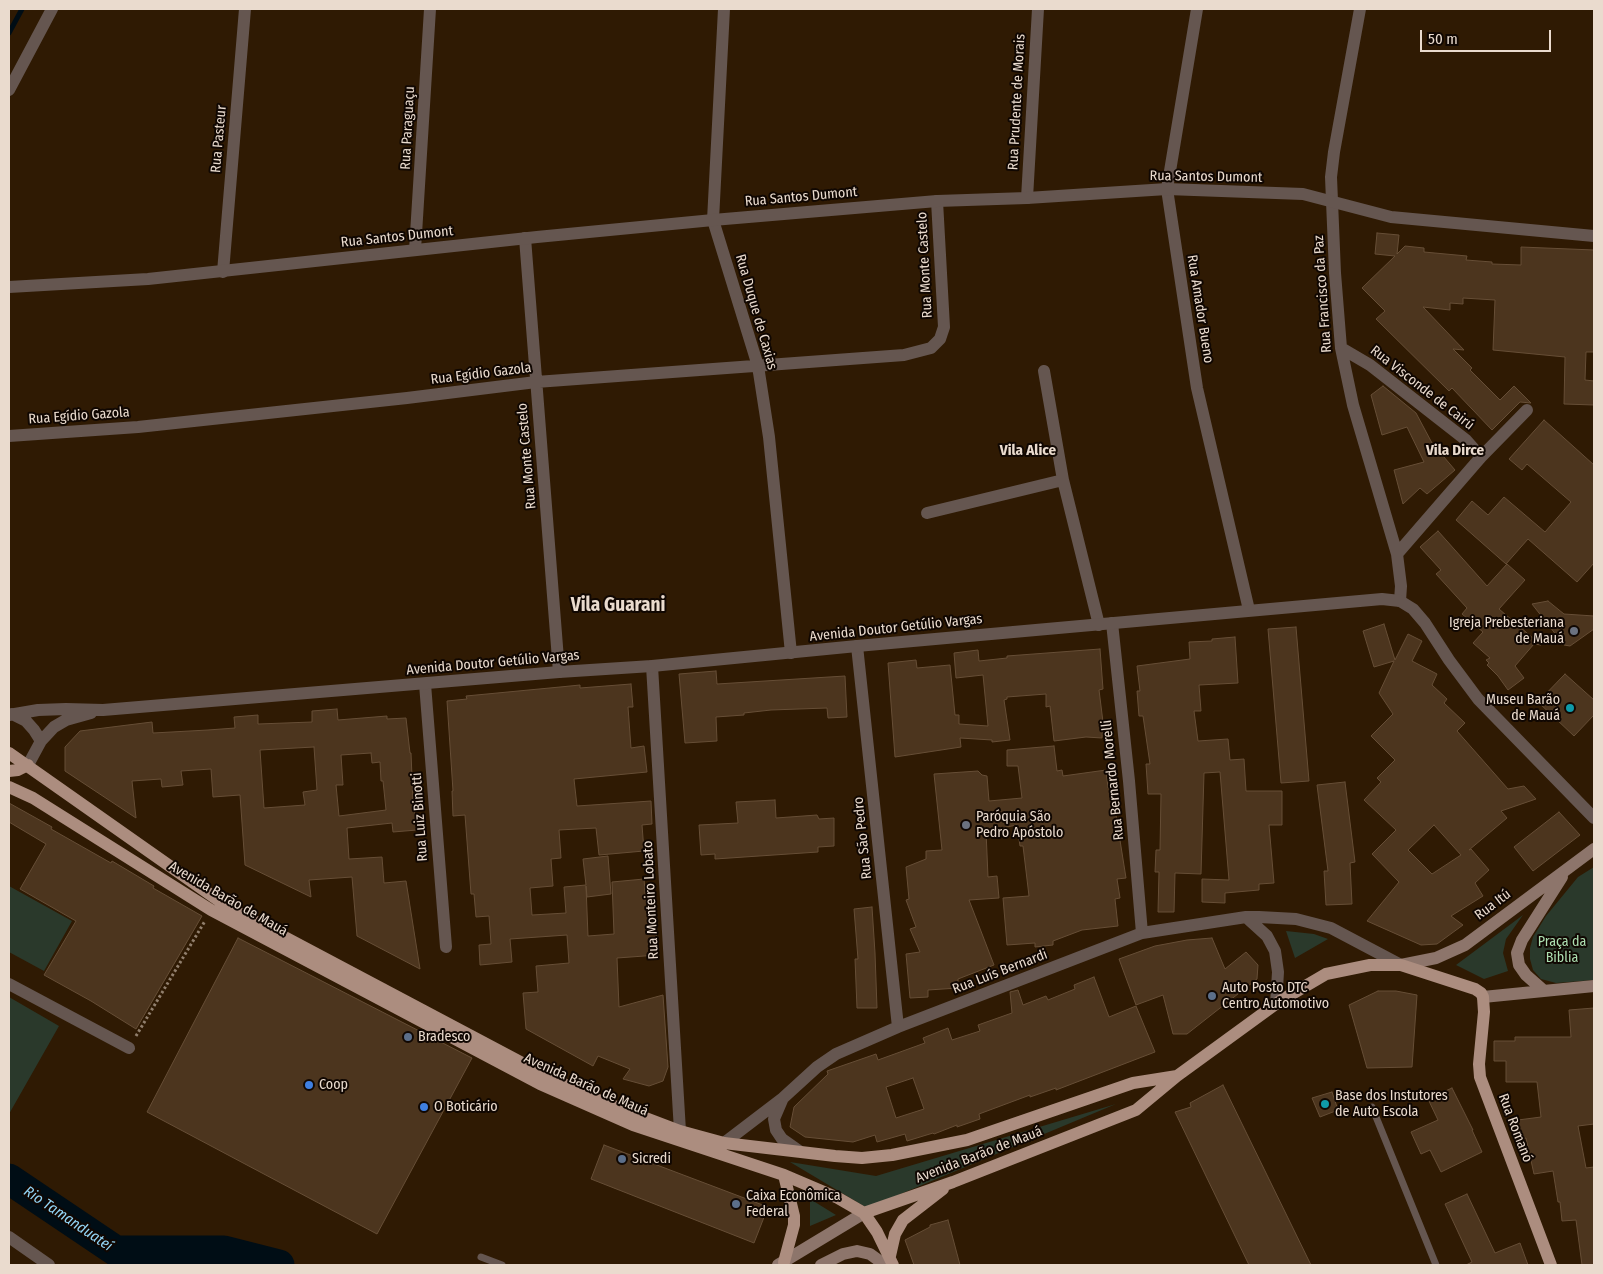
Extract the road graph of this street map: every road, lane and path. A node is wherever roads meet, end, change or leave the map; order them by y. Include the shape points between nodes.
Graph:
1 (52, 9) edge
2 (245, 9) edge
3 (430, 9) edge
4 (724, 9) edge
5 (1038, 9) edge
6 (1197, 9) edge
7 (1360, 9) edge
8 (9, 90) edge
9 (1167, 189) junction
10 (1027, 198) junction
11 (936, 201) junction
12 (1331, 202) junction
13 (713, 220) junction
14 (1594, 236) edge
15 (525, 238) junction
16 (416, 250) junction
17 (223, 272) junction
18 (9, 287) edge
19 (944, 327) joint
20 (1340, 348) junction
21 (758, 366) junction
22 (1044, 371) dead end
23 (536, 382) junction
24 (1527, 410) dead end
25 (9, 436) edge
26 (1480, 457) junction
27 (1064, 480) junction
28 (927, 513) dead end
29 (1396, 554) junction
30 (1400, 602) junction
31 (1249, 610) junction
32 (1112, 623) junction
33 (1099, 625) junction
34 (857, 646) junction
35 (792, 653) junction
36 (652, 666) junction
37 (559, 672) junction
38 (425, 684) junction
39 (103, 710) junction
40 (10, 713) edge
41 (41, 741) junction
42 (9, 753) edge
43 (28, 765) junction
44 (9, 771) edge
45 (9, 786) edge
46 (1594, 818) edge
47 (1594, 849) edge
48 (1566, 870) junction
49 (211, 910) junction
50 (1246, 918) junction
51 (1142, 934) junction
52 (446, 947) dead end
53 (1401, 965) junction
54 (9, 984) edge
55 (1594, 986) edge
56 (1543, 990) junction
57 (1483, 997) junction
58 (1276, 1004) junction
59 (898, 1027) junction
60 (129, 1048) joint
61 (1177, 1076) junction
62 (783, 1098) junction
63 (1372, 1107) dead end
64 (680, 1131) junction
65 (724, 1143) junction
66 (800, 1151) junction
67 (784, 1175) junction
68 (953, 1182) junction
69 (864, 1213) junction
70 (9, 1237) edge
71 (482, 1258) dead end
72 (889, 1262) edge
73 (781, 1264) edge
74 (49, 1265) edge
75 (502, 1265) edge
76 (822, 1265) edge
77 (1436, 1265) edge
78 (1551, 1265) edge

1 - 8 street
2 - 17 street, Rua Pasteur
3 - 16 street, Rua Paraguaçu
4 - 13 street, Rua Duque de Caxias
5 - 10 street, Rua Prudente de Morais
6 - 9 street, Rua Amador Bueno
7 - 12 street, Rua Francisco da Paz via 1334,152
9 - 10 street, Rua Santos Dumont
9 - 12 street, Rua Santos Dumont via 1296,194
9 - 31 street, Rua Amador Bueno via 1197,388
10 - 11 street, Rua Santos Dumont
11 - 13 street, Rua Santos Dumont
11 - 19 street, Rua Monte Castelo
12 - 14 street, Rua Santos Dumont via 1391,216
12 - 20 street, Rua Francisco da Paz
13 - 15 street, Rua Santos Dumont
13 - 21 street, Rua Duque de Caxias
15 - 16 street, Rua Santos Dumont
15 - 23 street, Rua Monte Castelo
16 - 17 street, Rua Santos Dumont
17 - 18 street, Rua Santos Dumont
19 - 21 street, Rua Egídio Gazola via 940,339 931,348 904,355
20 - 26 street, Rua Visconde de Cairú via 1370,365 1466,440
20 - 29 street, Rua Francisco da Paz
21 - 23 street, Rua Egídio Gazola
21 - 35 street, Rua Duque de Caxias via 769,437
22 - 27 street
23 - 25 street, Rua Egídio Gazola via 138,427
23 - 37 street, Rua Monte Castelo
24 - 26 street
26 - 29 street
27 - 28 street
27 - 33 street
29 - 30 street, Rua Francisco da Paz
30 - 31 street, Avenida Doutor Getúlio Vargas via 1382,598
30 - 46 street, Avenida Doutor Getúlio Vargas via 1413,609 1425,623 1478,699
31 - 32 street, Avenida Doutor Getúlio Vargas
32 - 33 street, Avenida Doutor Getúlio Vargas
32 - 51 street, Rua Bernardo Morelli
33 - 34 street, Avenida Doutor Getúlio Vargas
34 - 35 street, Avenida Doutor Getúlio Vargas
34 - 59 street, Rua São Pedro
35 - 36 street, Avenida Doutor Getúlio Vargas
36 - 37 street, Avenida Doutor Getúlio Vargas
36 - 64 street, Rua Monteiro Lobato
37 - 38 street, Avenida Doutor Getúlio Vargas
38 - 39 street, Avenida Doutor Getúlio Vargas
38 - 52 street, Rua Luiz Binotti
39 - 40 street, Avenida Doutor Getúlio Vargas via 66,708
39 - 41 street, Avenida Doutor Getúlio Vargas via 66,720
40 - 41 street via 26,721
41 - 43 street, Avenida Doutor Getúlio Vargas
42 - 43 main road, Avenida Barão de Mauá
43 - 44 main road
43 - 64 main road, Avenida Barão de Mauá via 228,907 544,1075 634,1115
45 - 49 main road, Avenida Barão de Mauá
47 - 48 main road, Rua Itú
48 - 53 main road, Rua Itú via 1465,945 1436,958
48 - 56 main road via 1517,953 1519,965 1526,975
49 - 60 path
49 - 67 main road, Avenida Barão de Mauá via 585,1104 633,1125
50 - 51 street, Rua Luís Bernardi
50 - 53 street, Rua Luís Bernardi via 1296,919 1330,928
50 - 58 street via 1267,936 1275,951 1278,972
51 - 59 street, Rua Luís Bernardi
53 - 57 main road, Avenida Barão de Mauá via 1475,990
53 - 58 main road, Avenida Barão de Mauá via 1370,965 1326,974
54 - 60 street
55 - 56 main road
56 - 57 main road
57 - 78 main road, Rua Romanó via 1480,1077
58 - 61 main road, Avenida Barão de Mauá
59 - 62 street, Rua Luís Bernardi via 836,1054
61 - 66 main road, Avenida Barão de Mauá via 1133,1083 967,1140 927,1149 862,1158
61 - 68 main road, Avenida Barão de Mauá via 1136,1110
62 - 65 street, Rua Luís Bernardi
62 - 66 street, Rua Luís Bernardi via 774,1119 776,1130 782,1139
63 - 77 lane
64 - 65 main road, Avenida Barão de Mauá
65 - 66 main road, Avenida Barão de Mauá
67 - 69 main road, Avenida Barão de Mauá
67 - 73 main road via 794,1225
68 - 69 main road, Avenida Barão de Mauá
68 - 72 main road via 903,1220 895,1234
69 - 72 main road via 877,1232
69 - 73 main road
70 - 74 street
71 - 75 lane
72 - 76 main road via 857,1251

